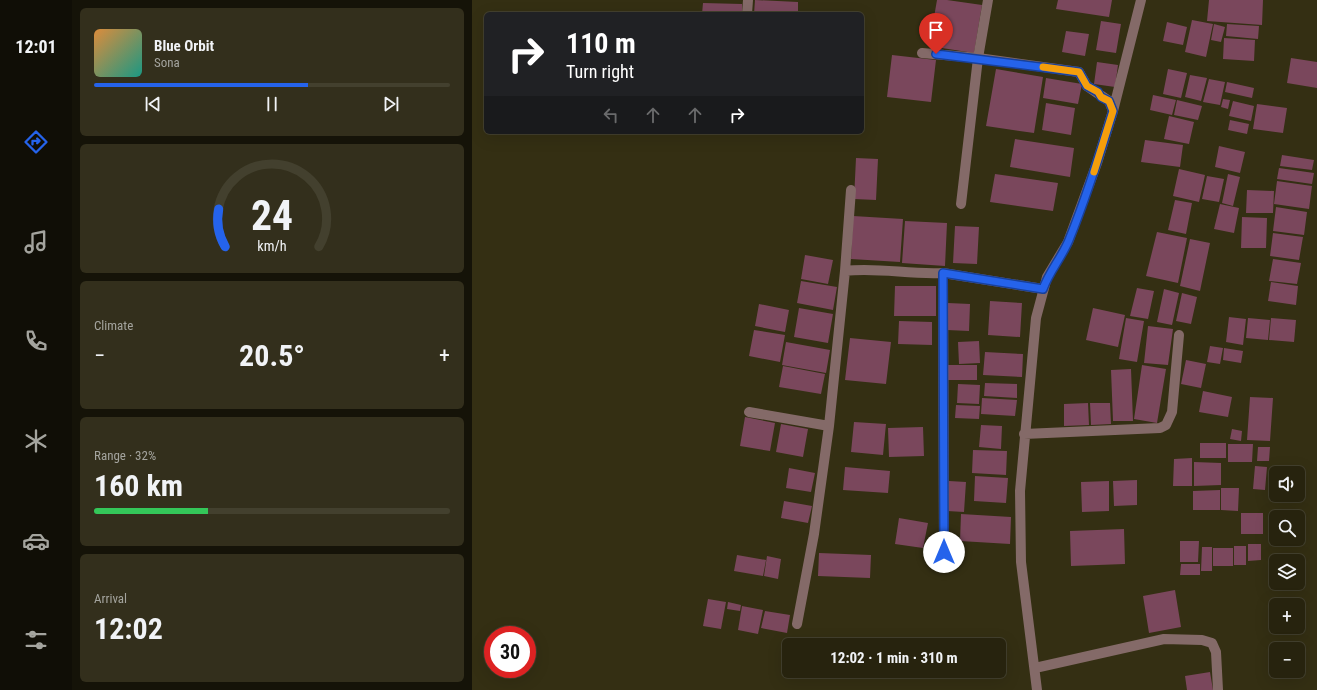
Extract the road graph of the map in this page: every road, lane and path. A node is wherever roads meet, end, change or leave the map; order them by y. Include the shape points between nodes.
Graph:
1 (748, 0) edge
2 (988, 0) edge
3 (1141, 0) edge
4 (747, 12) edge
5 (922, 52) dead end
6 (978, 58) junction
7 (1113, 111) junction
8 (851, 190) dead end
9 (961, 204) dead end
10 (845, 271) junction
11 (943, 273) junction
12 (1043, 289) junction
13 (1179, 335) dead end
14 (749, 412) dead end
15 (829, 426) junction
16 (1024, 434) junction
17 (944, 552) dead end
18 (797, 624) dead end
19 (1034, 668) junction
20 (1037, 690) edge
21 (1218, 690) edge

1 - 4 street
2 - 6 street
3 - 7 street
5 - 6 street
6 - 7 street via 1079,72 1087,86 1109,101
6 - 9 street
7 - 12 street via 1095,170 1068,242 1047,277
8 - 10 street
10 - 11 street
10 - 15 street
11 - 12 street
11 - 17 street
12 - 16 street via 1036,318
13 - 16 street via 1172,412 1166,425 1160,428
14 - 15 street
15 - 18 street via 814,534
16 - 19 street via 1020,491 1021,562
19 - 20 street
19 - 21 street via 1164,638 1202,640 1212,643 1216,652

